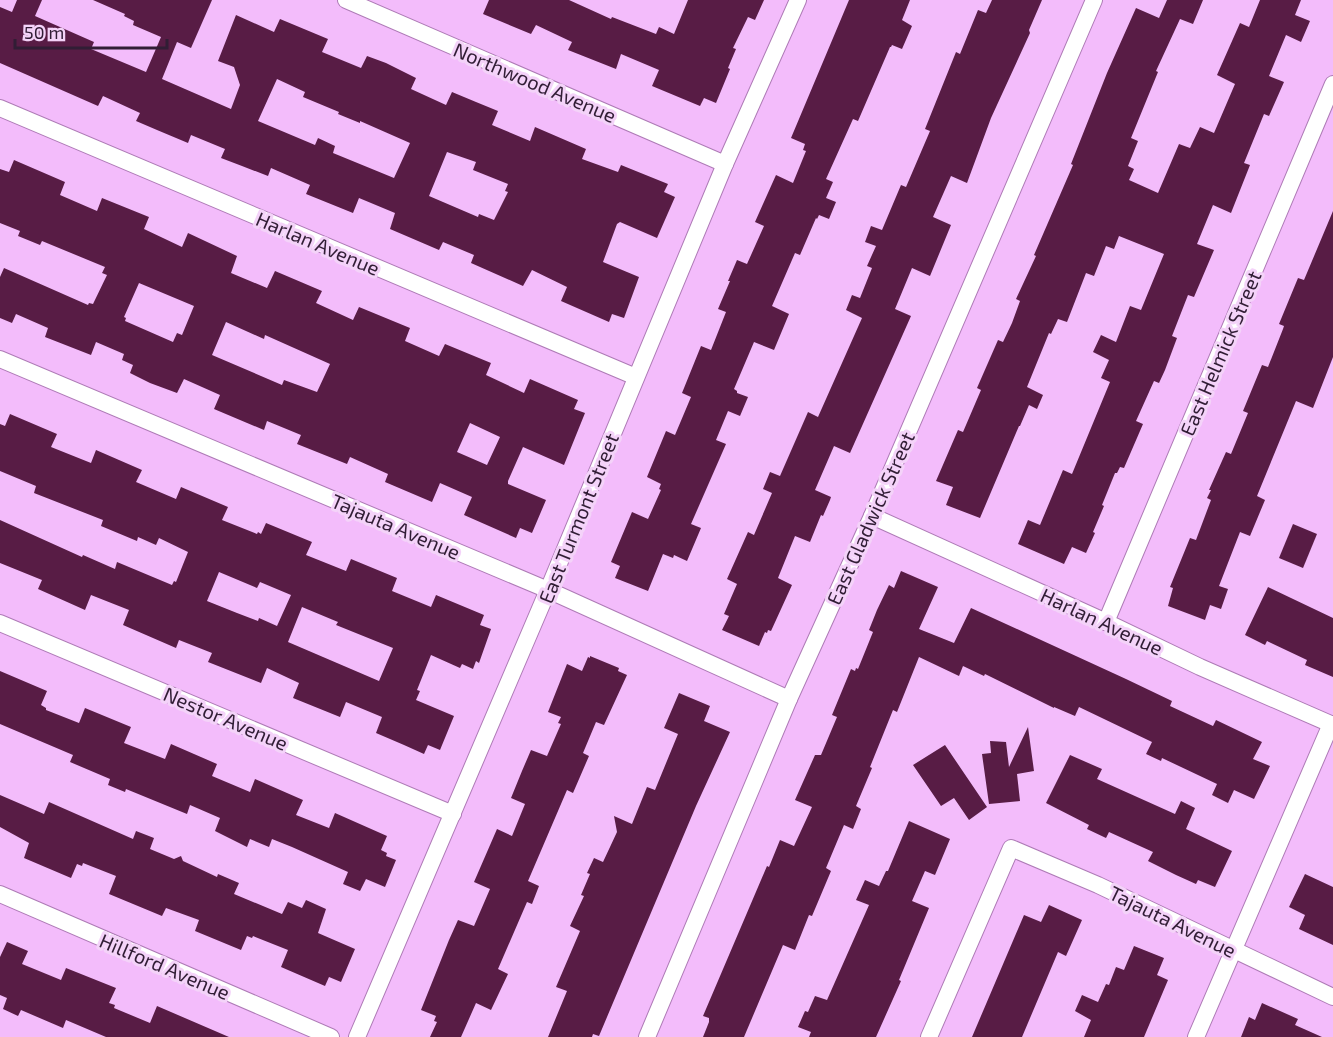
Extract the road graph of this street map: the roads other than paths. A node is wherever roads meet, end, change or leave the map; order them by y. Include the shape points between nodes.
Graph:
1 (346, 0) edge
2 (798, 0) edge
3 (1094, 0) edge
4 (1333, 84) edge
5 (0, 108) edge
6 (725, 164) junction
7 (0, 359) edge
8 (636, 377) junction
9 (872, 516) junction
10 (548, 590) junction
11 (1106, 622) junction
12 (0, 623) edge
13 (789, 699) junction
14 (1332, 724) edge
15 (453, 814) junction
16 (0, 894) edge
17 (1233, 950) junction
18 (1333, 997) edge
19 (331, 1037) edge
20 (357, 1037) edge
21 (647, 1037) edge
22 (929, 1037) edge
23 (1196, 1037) edge

1 - 6 street, Northwood Avenue
2 - 6 street, East Turmont Street
3 - 9 street, East Gladwick Street
4 - 11 street, East Helmick Street
5 - 8 street, Harlan Avenue
6 - 8 street, East Turmont Street
7 - 10 street, Tajauta Avenue
8 - 10 street, East Turmont Street
9 - 11 street, Harlan Avenue
9 - 13 street, East Gladwick Street
10 - 13 street, Tajauta Avenue
10 - 15 street, East Turmont Street
11 - 14 street, Harlan Avenue
12 - 15 street, Nestor Avenue
13 - 21 street, East Gladwick Street
14 - 17 street
15 - 20 street, East Turmont Street
16 - 19 street, Hillford Avenue
17 - 18 street, Tajauta Avenue
17 - 22 street, Tajauta Avenue via 1011,848
17 - 23 street

